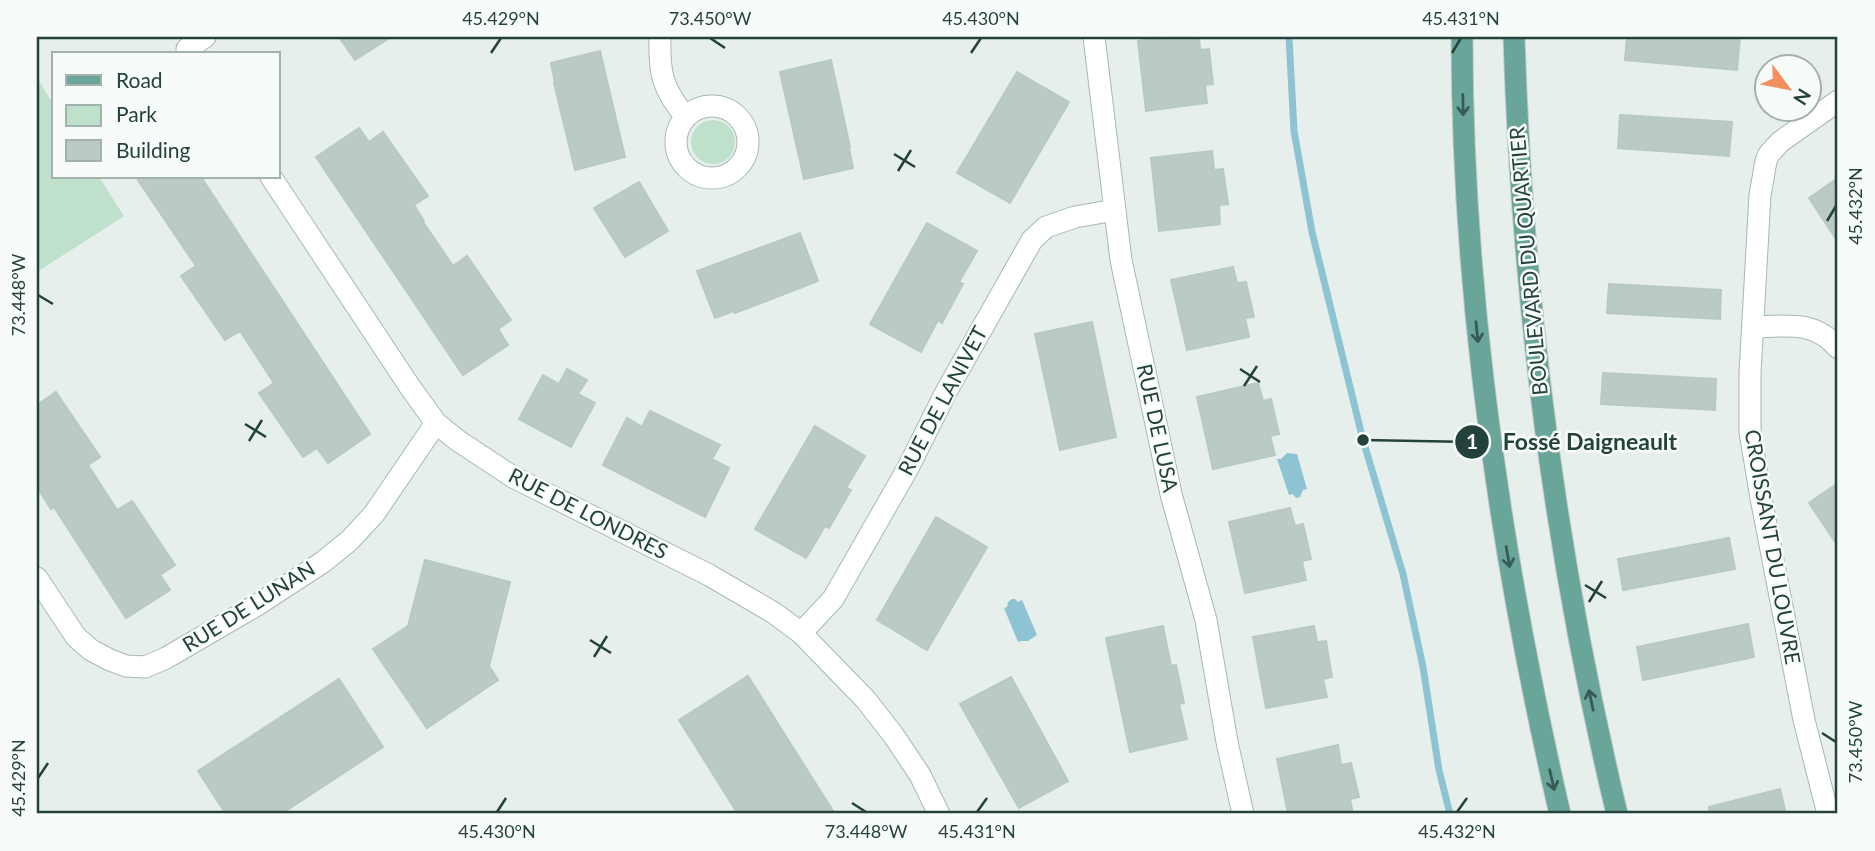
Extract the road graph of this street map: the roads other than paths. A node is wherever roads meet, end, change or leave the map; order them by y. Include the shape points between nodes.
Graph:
1 (205, 37) edge
2 (660, 37) edge
3 (1094, 37) edge
4 (1462, 37) edge
5 (1514, 37) edge
6 (185, 47) edge
7 (1838, 101) edge
8 (686, 117) dead end
9 (272, 178) edge
10 (1115, 210) junction
11 (1753, 327) junction
12 (1838, 348) edge
13 (436, 423) junction
14 (37, 578) edge
15 (801, 633) junction
16 (939, 814) edge
17 (1242, 814) edge
18 (1560, 814) edge
19 (1617, 814) edge
20 (1828, 814) edge

1 - 6 street
2 - 8 street via 664,83
3 - 10 street, RUE DE LUSA
4 -> 18 main road via 1465,182 1483,385 1521,633
19 -> 5 main road, BOULEVARD DU QUARTIER via 1584,669 1549,460 1525,253
7 - 11 street, CROISSANT DU LOUVRE via 1780,142 1766,161
9 - 13 street, RUE DE LONDRES
10 - 15 street, RUE DE LANIVET via 1046,227 1032,240 833,599
10 - 17 street, RUE DE LUSA via 1121,260 1171,494 1206,620
11 - 12 street via 1812,329
11 - 20 street, CROISSANT DU LOUVRE via 1752,444 1782,613
13 - 14 street, RUE DE LUNAN via 374,514 350,540 257,605 145,667 126,666 91,650 76,637
13 - 15 street, RUE DE LONDRES via 513,477 709,575
15 - 16 street, RUE DE LONDRES via 894,736

